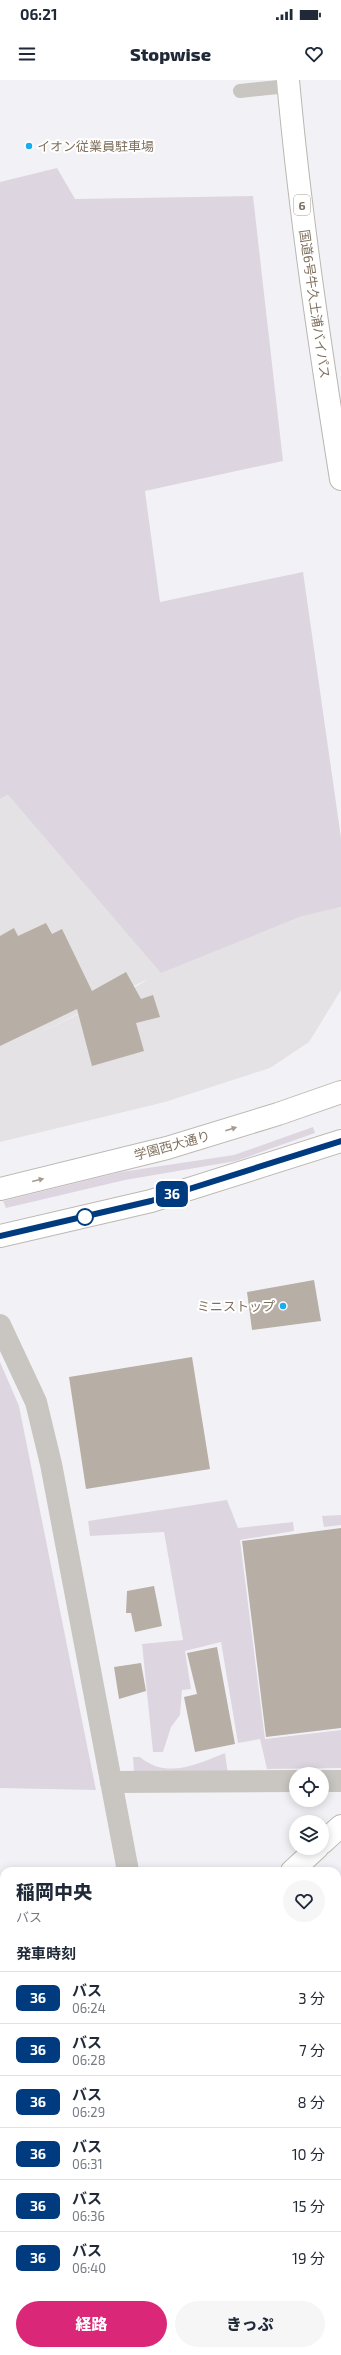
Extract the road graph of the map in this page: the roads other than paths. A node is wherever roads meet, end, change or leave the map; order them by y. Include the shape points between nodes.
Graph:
1 (288, 83) edge
2 (240, 91) dead end
3 (341, 479) edge
4 (341, 1092) edge
5 (341, 1140) edge
6 (0, 1189) edge
7 (0, 1236) edge
8 (0, 1326) edge
9 (289, 1781) edge
10 (329, 1781) edge
11 (341, 1781) edge
12 (112, 1782) junction
13 (341, 1826) edge
14 (329, 1837) edge
15 (309, 1855) edge
16 (127, 1867) edge
17 (296, 1867) edge

1 - 2 lane
1 - 3 main road, 国道6号牛久土浦バイパス / 6 via 292,136
6 -> 4 main road, 学園西大通り via 167,1148
5 - 7 main road via 151,1201
8 - 12 street via 36,1402 49,1456
9 - 12 street
10 - 11 street
12 - 16 street
13 - 14 main road
15 - 17 main road

